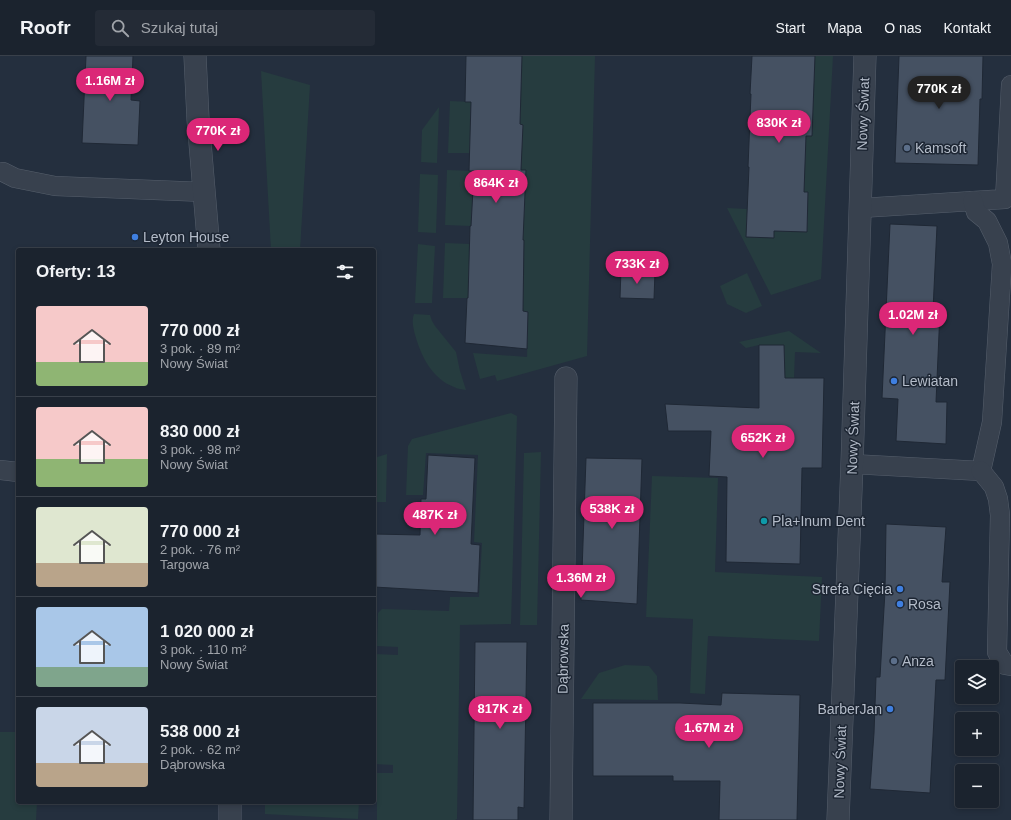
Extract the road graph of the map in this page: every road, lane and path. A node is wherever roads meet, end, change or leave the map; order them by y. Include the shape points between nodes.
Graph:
1 (195, 56) edge
2 (865, 56) edge
3 (1011, 85) edge
4 (3, 172) dead end
5 (204, 192) junction
6 (973, 201) junction
7 (861, 208) junction
8 (209, 248) edge
9 (566, 378) dead end
10 (852, 464) junction
11 (0, 470) edge
12 (981, 471) junction
13 (16, 472) edge
14 (1011, 666) edge
15 (230, 804) edge
16 (230, 820) edge
17 (561, 820) edge
18 (838, 820) edge

1 - 5 street
2 - 7 street, Nowy Świat
3 - 6 lane via 1005,199
4 - 5 lane via 15,178 55,186
5 - 8 street
6 - 7 lane
6 - 12 lane via 976,212 986,221 998,243 1002,264 992,422
7 - 10 street, Nowy Świat
9 - 17 street, Dąbrowska
10 - 12 lane
10 - 18 street, Nowy Świat
11 - 13 lane
12 - 14 lane via 994,487 998,498 1000,515 997,652 1005,665
15 - 16 street

